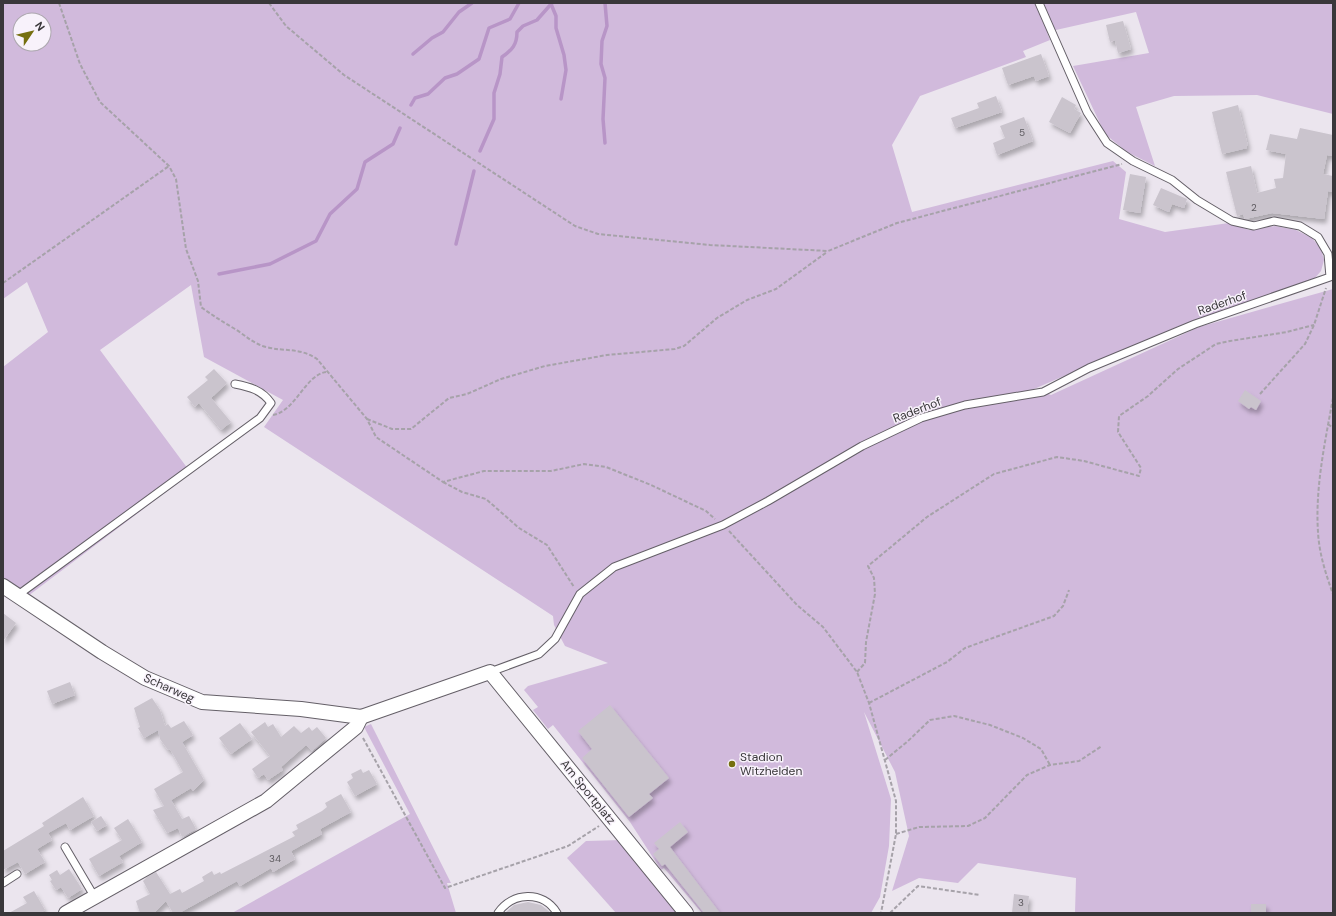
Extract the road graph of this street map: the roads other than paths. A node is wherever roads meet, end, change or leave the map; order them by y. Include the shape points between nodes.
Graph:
1 (1039, 3) edge
2 (235, 384) dead end
3 (3, 586) edge
4 (18, 595) junction
5 (490, 672) junction
6 (359, 722) junction
7 (64, 847) dead end
8 (17, 874) dead end
9 (3, 883) edge
10 (94, 896) junction
11 (66, 913) edge
12 (498, 913) edge
13 (556, 913) edge
14 (686, 913) edge

1 - 5 lane, Raderhof via 1087,112 1107,143 1133,161 1172,180 1197,200 1232,221 1254,226 1274,221 1300,226 1318,237 1328,254 1330,278 1195,324 1089,368 1043,392 965,405 920,418 862,446 723,525 614,567 580,594 555,639 538,654
2 - 4 lane via 251,387 265,395 271,403 267,411
3 - 4 street, Scharweg
4 - 6 street, Scharweg via 145,678 202,702 301,709
5 - 6 street, Scharweg
5 - 14 street, Am Sportplatz
6 - 10 street, Scharweg via 266,800
7 - 10 lane
8 - 9 lane
10 - 11 street, Scharweg
12 - 13 lane via 510,900 526,896 542,899 549,903

